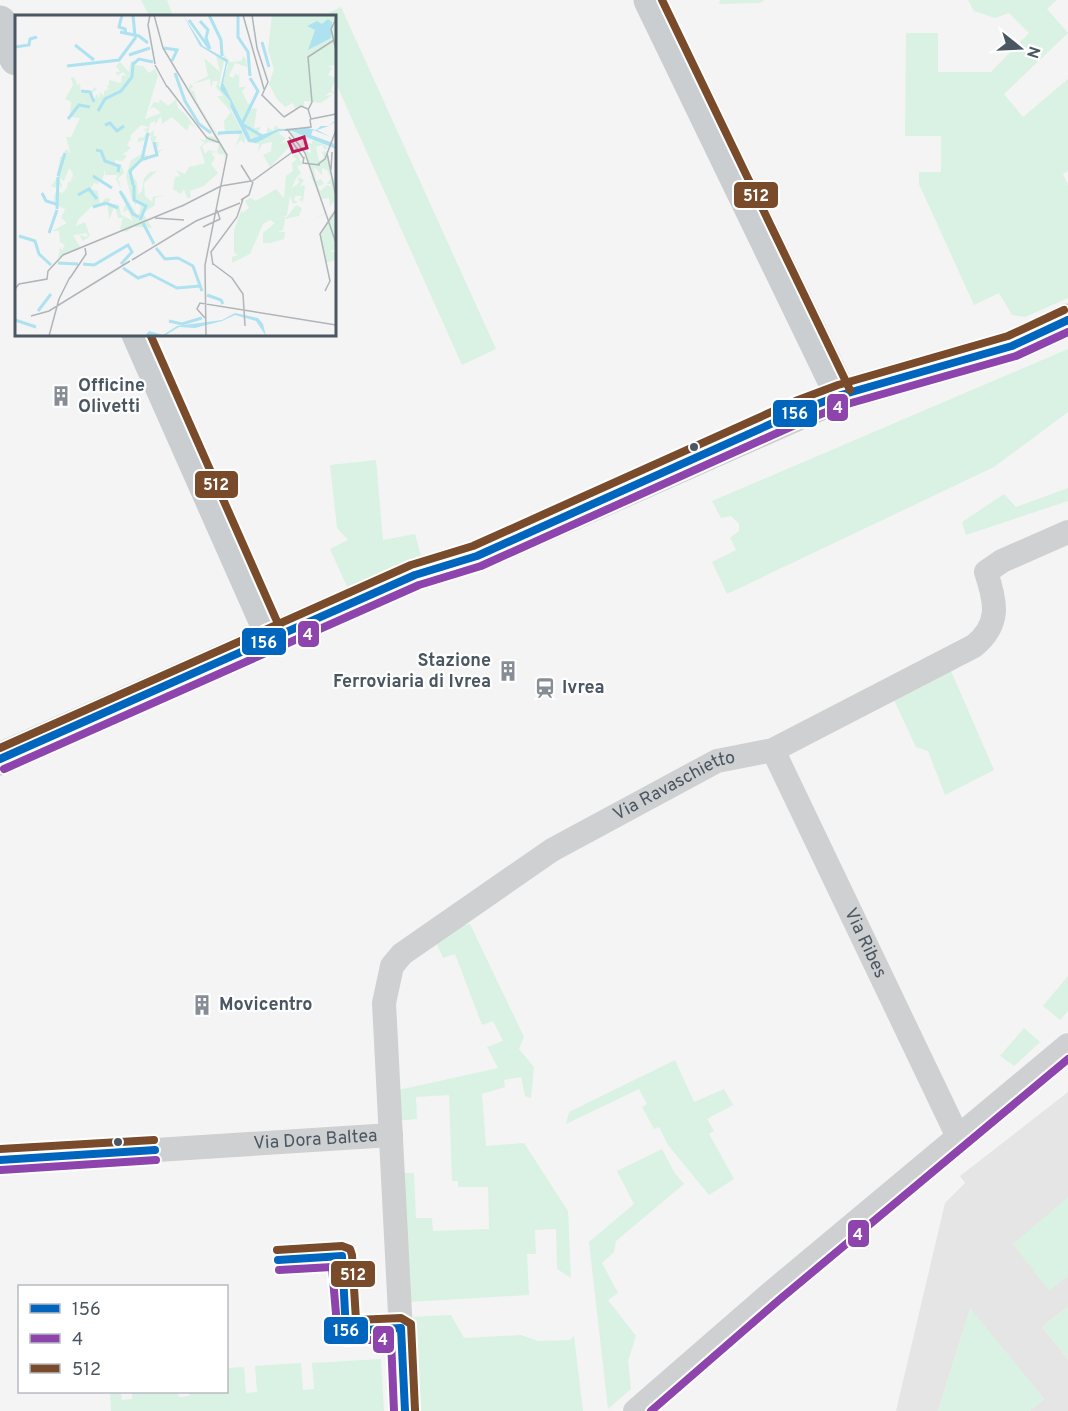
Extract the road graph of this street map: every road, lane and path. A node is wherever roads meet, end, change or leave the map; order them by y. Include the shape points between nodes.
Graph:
1 (650, 0) edge
2 (0, 22) edge
3 (15, 57) edge
4 (1068, 320) edge
5 (139, 336) edge
6 (841, 395) junction
7 (1068, 532) edge
8 (273, 639) junction
9 (773, 750) junction
10 (0, 759) edge
11 (1068, 1045) edge
12 (391, 1135) junction
13 (957, 1137) junction
14 (0, 1160) edge
15 (405, 1411) edge
16 (635, 1411) edge

1 - 6 main road
2 - 3 main road
4 - 6 main road via 1012,346
5 - 8 main road
6 - 8 main road via 477,556 415,575
7 - 9 street, Via Ravaschietto via 986,572 996,606 987,635 974,646
8 - 10 main road
9 - 12 street, Via Ravaschietto via 717,761 552,850 402,954 392,966 384,1003
9 - 13 street, Via Ribes
11 - 13 street
12 - 14 street, Via Dora Baltea
12 - 15 street, Via Dora Baltea
13 - 16 street

